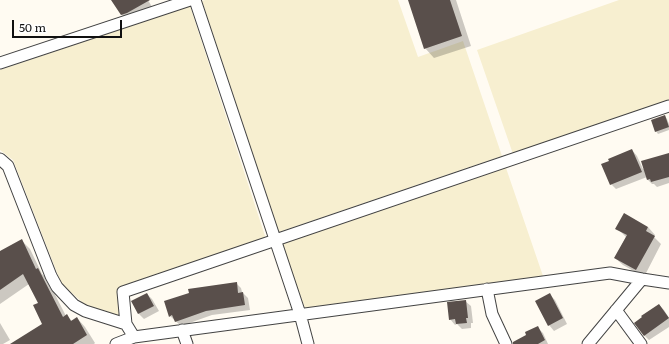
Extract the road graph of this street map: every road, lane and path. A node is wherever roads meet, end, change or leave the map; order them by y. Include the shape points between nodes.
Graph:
1 (190, 0) edge
2 (195, 0) edge
3 (0, 63) edge
4 (669, 106) edge
5 (0, 159) edge
6 (275, 241) junction
7 (642, 280) junction
8 (669, 283) edge
9 (487, 289) junction
10 (616, 310) junction
11 (300, 314) junction
12 (126, 324) junction
13 (182, 330) junction
14 (134, 337) junction
15 (116, 344) edge
16 (187, 344) edge
17 (308, 344) edge
18 (506, 344) edge
19 (588, 344) edge
20 (642, 344) edge

1 - 3 street
2 - 6 street
4 - 6 street
5 - 12 street via 8,166 57,287 74,305 85,311
6 - 11 street
6 - 12 street via 123,292
7 - 8 street
7 - 9 street via 610,273
7 - 10 street
9 - 11 street
9 - 18 street via 492,314
10 - 19 street
10 - 20 street
11 - 13 street
11 - 17 street
12 - 14 street
13 - 14 street
13 - 16 street
14 - 15 street

